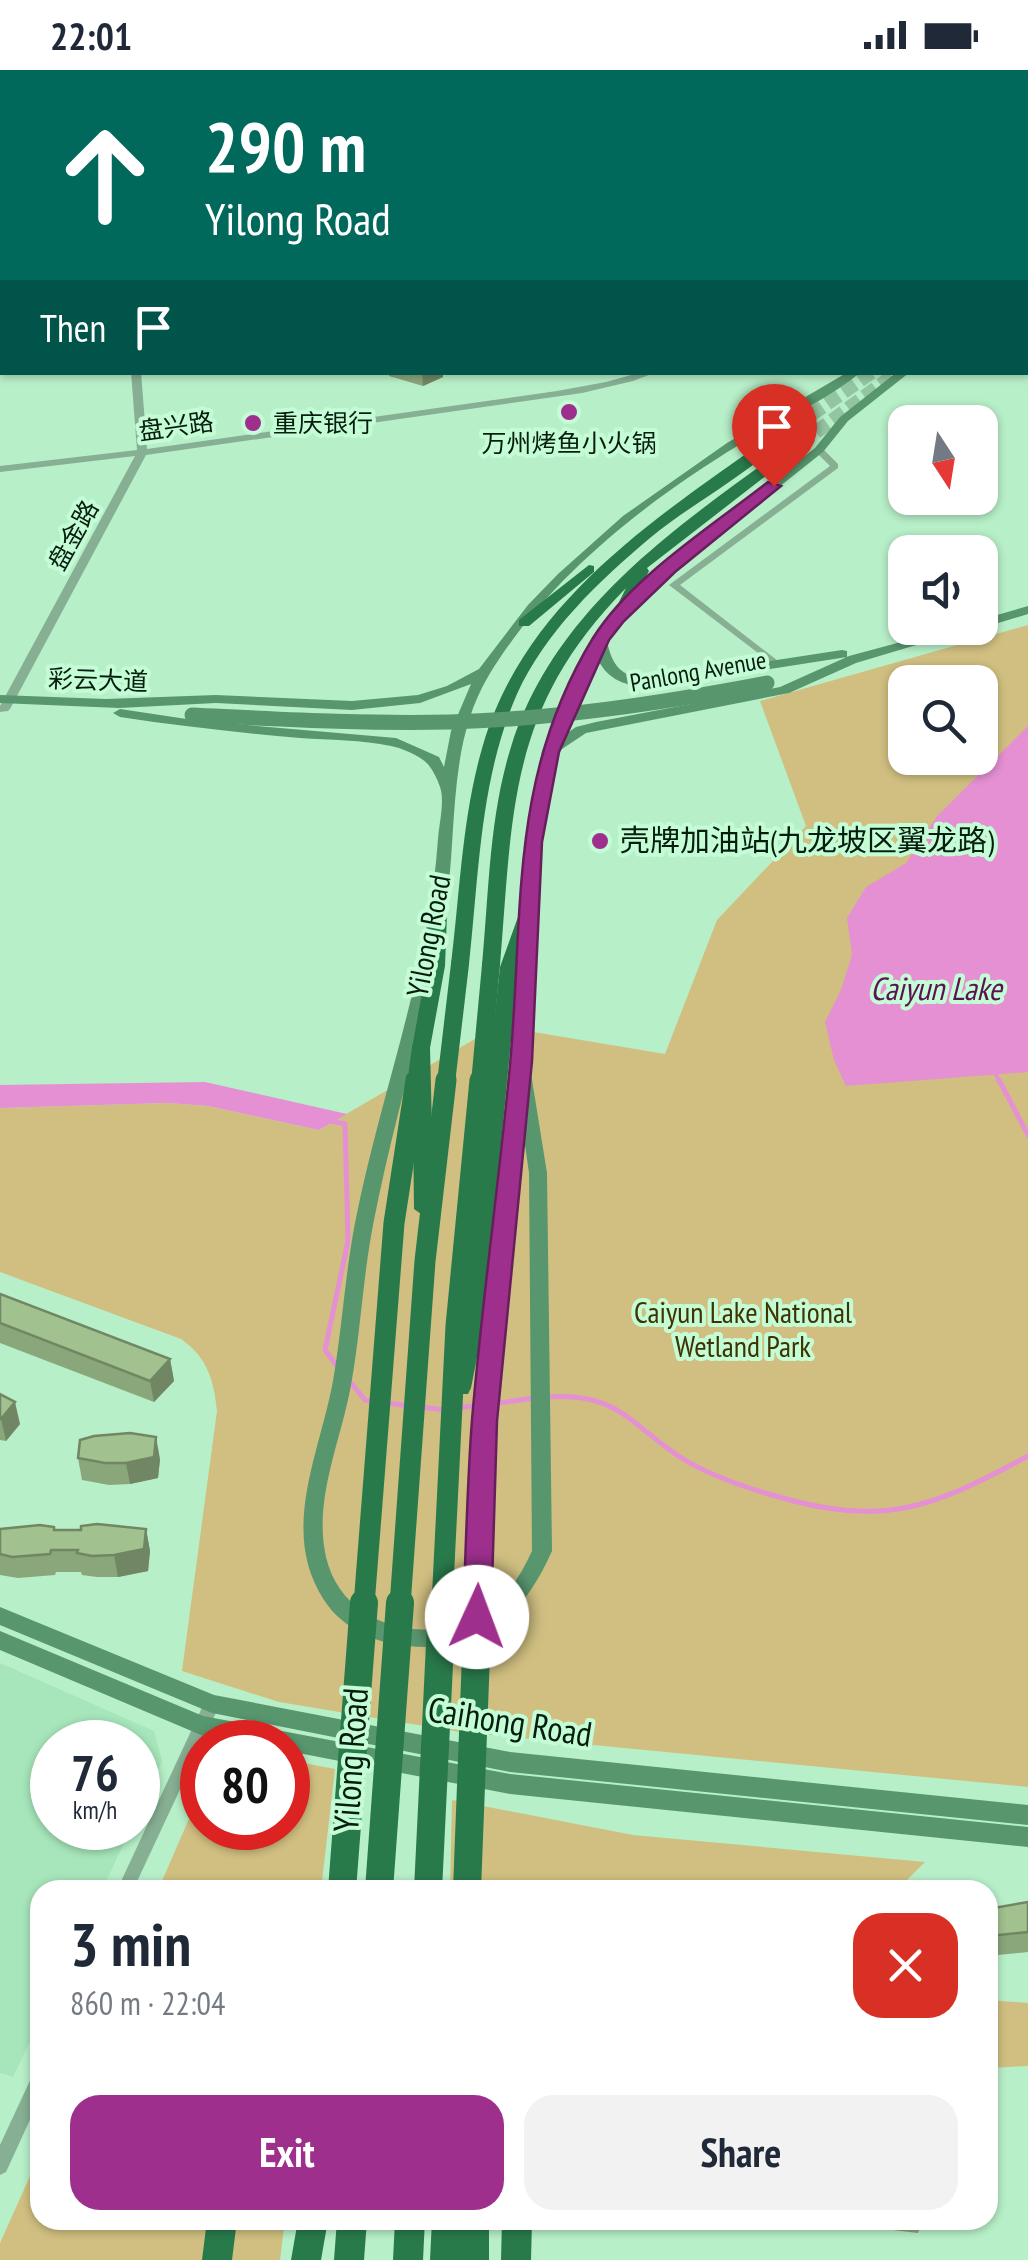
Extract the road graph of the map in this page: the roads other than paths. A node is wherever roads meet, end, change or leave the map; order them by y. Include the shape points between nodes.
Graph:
1 (136, 375) edge
2 (641, 375) edge
3 (851, 375) edge
4 (901, 375) edge
5 (141, 435) junction
6 (778, 438) tunnel mouth
7 (800, 444) tunnel mouth
8 (180, 448) junction
9 (819, 450) junction
10 (142, 453) junction
11 (96, 459) junction
12 (0, 469) edge
13 (129, 480) junction
14 (625, 548) junction
15 (650, 554) junction
16 (1028, 606) edge
17 (998, 615) edge
18 (618, 618) junction
19 (524, 622) junction
20 (601, 640) junction
21 (888, 644) edge
22 (897, 645) edge
23 (848, 657) junction
24 (775, 663) junction
25 (484, 671) junction
26 (4, 704) edge
27 (114, 708) junction
28 (193, 711) joint
29 (550, 752) junction
30 (451, 796) junction
31 (438, 914) joint
32 (527, 917) junction
33 (430, 965) junction
34 (500, 966) junction
35 (422, 1048) junction
36 (521, 1061) junction
37 (424, 1262) junction
38 (0, 1616) edge
39 (0, 1640) edge
40 (206, 1714) junction
41 (1028, 1815) edge
42 (1028, 1837) edge
43 (130, 1880) edge
44 (343, 1880) edge
45 (380, 1880) edge
46 (429, 1880) edge
47 (466, 1880) edge
48 (30, 2100) edge
49 (0, 2166) edge
50 (221, 2230) edge
51 (311, 2230) edge
52 (351, 2230) edge
53 (410, 2230) edge
54 (446, 2230) edge
55 (474, 2230) edge
56 (518, 2230) edge
57 (217, 2260) edge
58 (306, 2260) edge
59 (349, 2260) edge
60 (408, 2260) edge
61 (445, 2260) edge
62 (474, 2260) edge
63 (516, 2260) edge

1 - 5 street, 盘金路
2 - 8 street, 盘兴路
3 - 19 main road, Yilong Road via 725,448 620,524 570,567
4 - 9 main road, Yilong Road via 844,418
5 - 10 street, 盘金路
5 - 11 street via 128,448
6 - 14 highway, Yilong Road
7 - 15 highway, Yilong Road
8 - 10 street, 盘兴路
8 - 13 street
9 - 18 main road, Yilong Road via 669,568
9 - 24 street via 835,466 674,585
10 - 11 street, 盘兴路
10 - 13 street, 盘金路
11 - 12 street, 盘兴路
13 - 26 street, 盘金路
14 - 19 highway
14 - 37 highway, Yilong Road, bridge via 550,630 506,704 483,784
15 - 18 highway
15 - 34 highway, Yilong Road via 575,635 533,705 509,784
16 - 17 main road
18 - 20 main road, Yilong Road
19 - 25 main road, Yilong Road
20 - 24 main road via 605,666 632,682 676,682
20 - 29 main road, Yilong Road
21 - 23 main road, Panlong Avenue
22 - 23 main road, Panlong Avenue
23 - 24 main road
23 - 28 main road, Panlong Avenue, bridge via 609,710 485,721
23 - 29 main road via 784,690 596,726
25 - 27 main road via 452,689 386,704 213,698
25 - 30 main road, Yilong Road via 455,735
26 - 27 main road, 彩云大道
27 - 28 main road, 彩云大道
27 - 30 main road via 200,724 396,742 434,760
29 - 32 main road, Yilong Road via 532,842
30 - 31 main road, Yilong Road
31 - 33 highway
32 - 34 highway
32 - 36 main road, Yilong Road
33 - 35 highway
33 - 36 main road, Yilong Road, bridge via 364,1225 314,1515 315,1557 326,1586 364,1629 408,1638 479,1628 508,1610 531,1582 542,1551 538,1173
34 - 46 highway, Yilong Road, bridge via 456,1326
35 - 37 highway, bridge
35 - 44 highway, bridge via 394,1224
36 - 47 highway, bridge via 485,1421
37 - 45 highway, Yilong Road, bridge
38 - 40 main road, Caihong Road
39 - 40 main road, Caihong Road
40 - 41 main road, Caihong Road via 510,1762
40 - 42 main road, Caihong Road via 510,1784
40 - 43 street
48 - 49 street
50 - 57 highway
51 - 58 highway
52 - 59 highway
53 - 60 highway
54 - 61 highway
55 - 62 highway
56 - 63 highway

